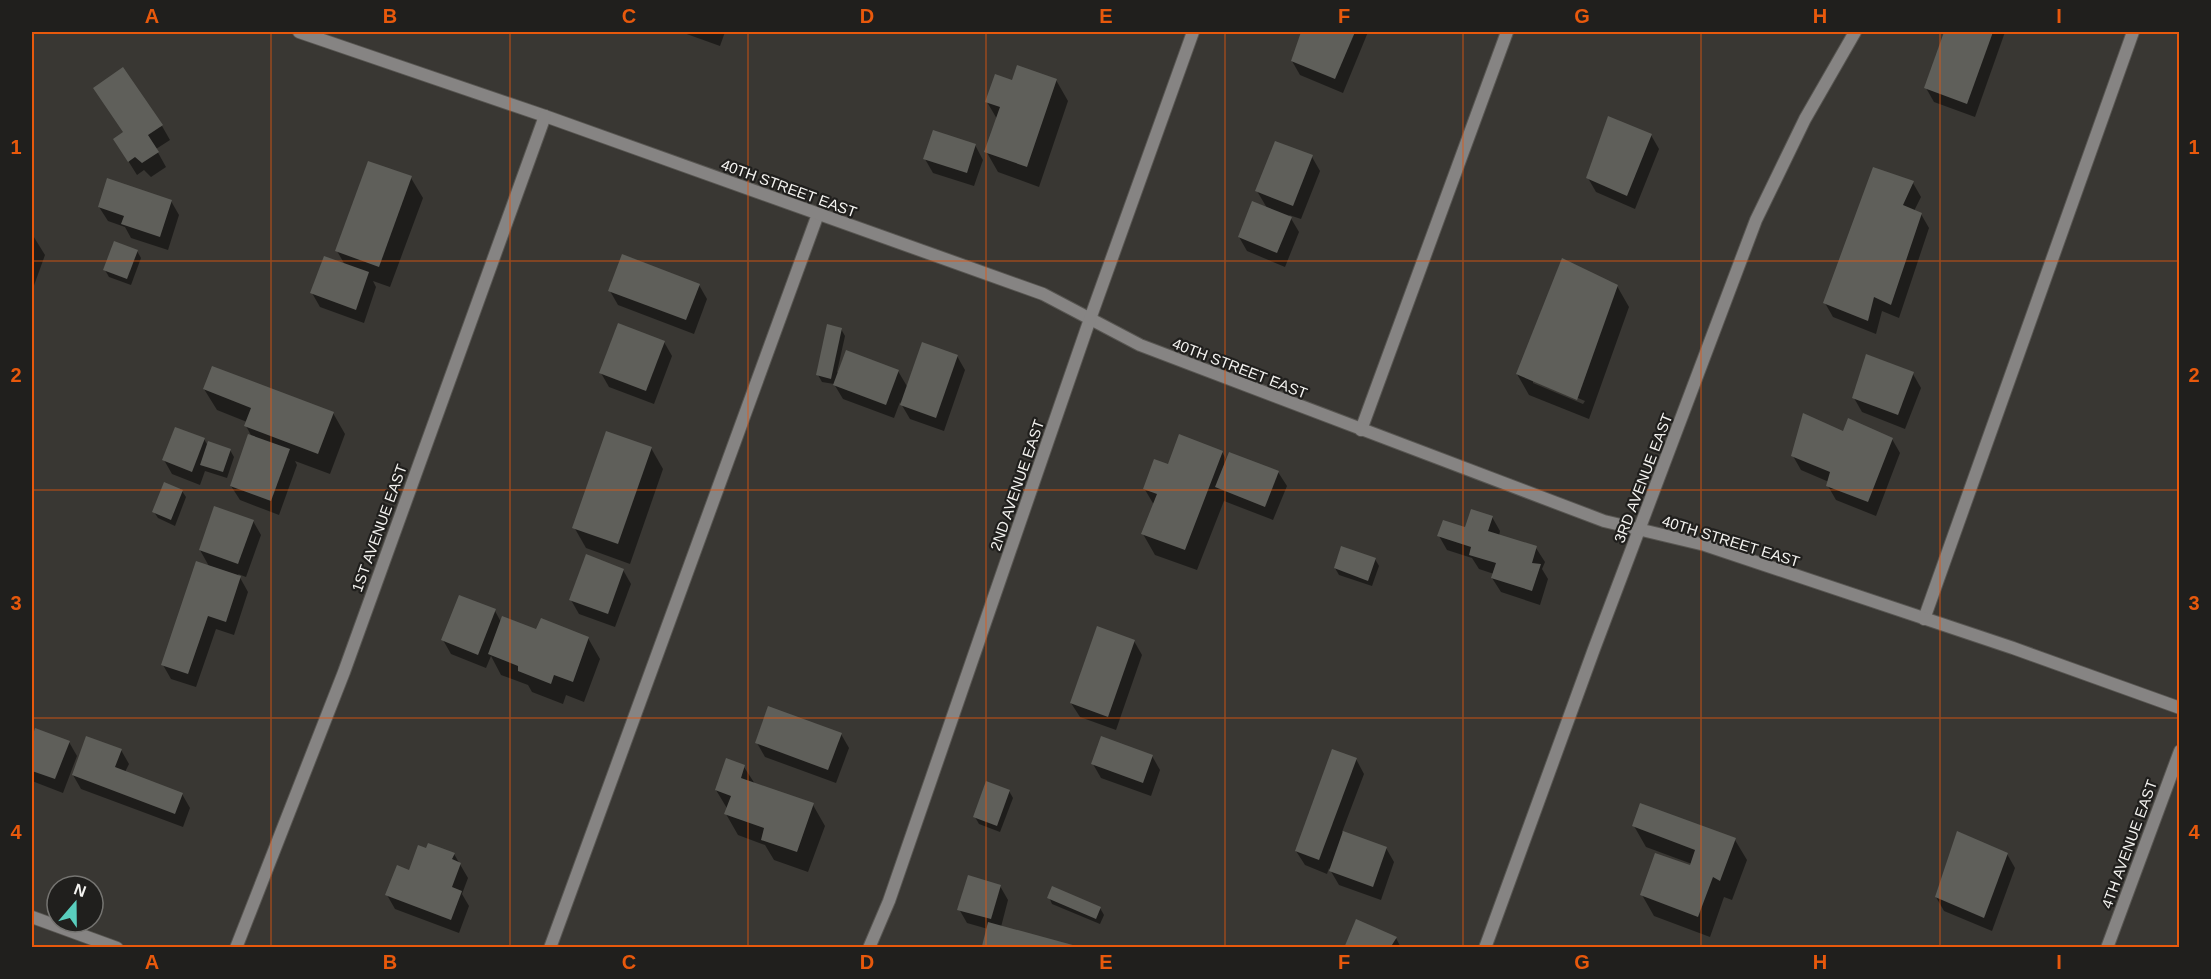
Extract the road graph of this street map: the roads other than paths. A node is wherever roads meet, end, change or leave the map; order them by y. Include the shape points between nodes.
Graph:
1 (299, 32) edge
2 (1193, 32) edge
3 (1507, 32) edge
4 (1855, 32) edge
5 (2133, 32) edge
6 (545, 116) junction
7 (818, 214) junction
8 (1090, 319) junction
9 (1361, 430) junction
10 (1639, 530) junction
11 (1924, 619) junction
12 (2180, 708) edge
13 (2180, 751) edge
14 (32, 917) edge
15 (117, 948) edge
16 (236, 948) edge
17 (550, 948) edge
18 (870, 948) edge
19 (1485, 948) edge
20 (2107, 948) edge

1 - 6 street, 40TH STREET EAST
2 - 8 street, 2ND AVENUE EAST
3 - 9 street
4 - 10 street, 3RD AVENUE EAST via 1805,119 1756,220
5 - 11 street
6 - 7 street, 40TH STREET EAST
6 - 16 street, 1ST AVENUE EAST via 344,672
7 - 8 street, 40TH STREET EAST via 1042,294
7 - 17 street
8 - 9 street, 40TH STREET EAST via 1140,345
8 - 18 street, 2ND AVENUE EAST
9 - 10 street, 40TH STREET EAST via 1604,521
10 - 11 street, 40TH STREET EAST via 1705,545
10 - 19 street, 3RD AVENUE EAST
11 - 12 street, 40TH STREET EAST
13 - 20 street, 4TH AVENUE EAST
14 - 15 street

